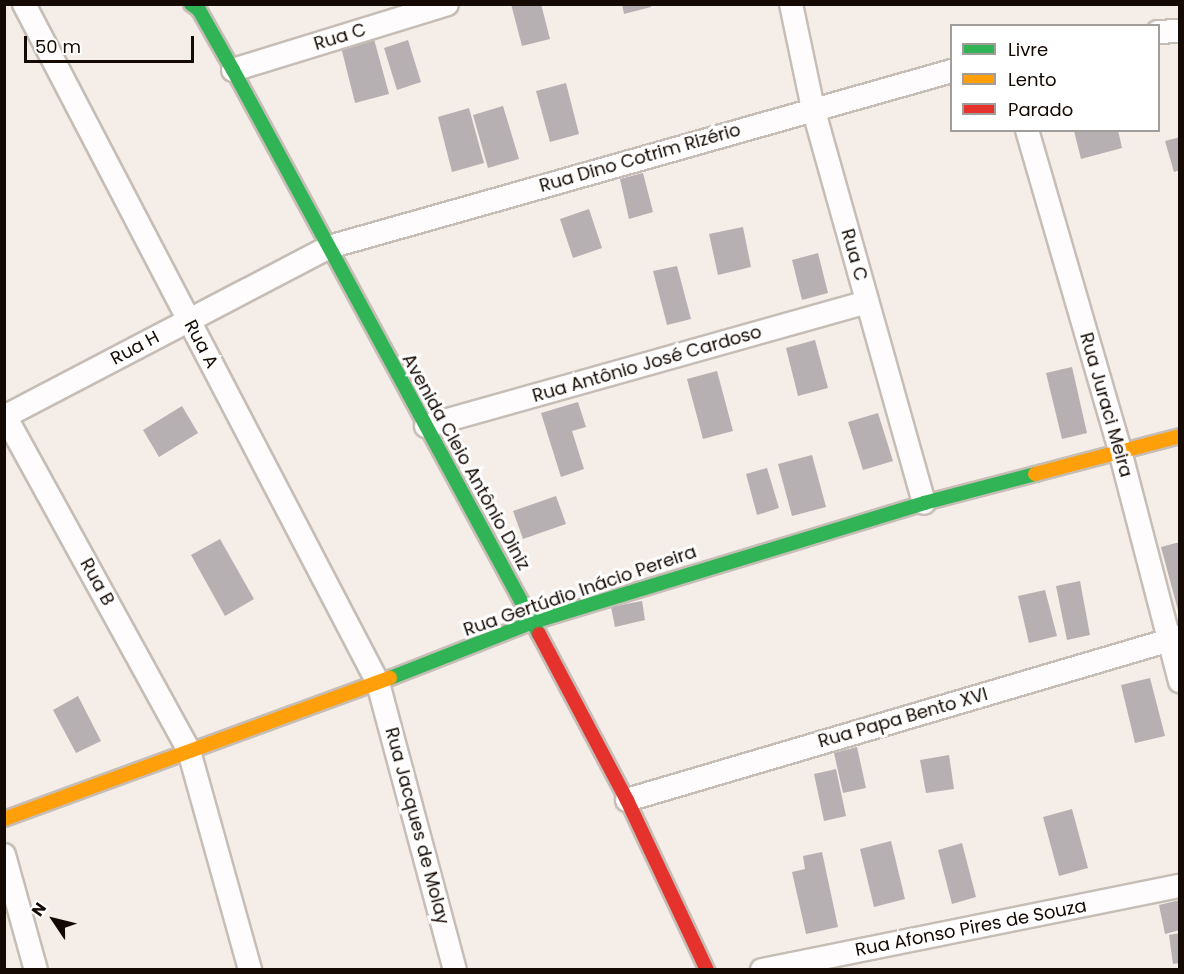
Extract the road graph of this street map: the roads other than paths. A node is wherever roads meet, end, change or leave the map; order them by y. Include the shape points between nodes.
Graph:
1 (24, 4) edge
2 (447, 4) edge
3 (791, 4) edge
4 (196, 6) edge
5 (1179, 31) edge
6 (1160, 32) edge
7 (234, 70) junction
8 (950, 71) edge
9 (813, 108) junction
10 (1028, 132) edge
11 (329, 247) junction
12 (867, 302) junction
13 (189, 320) junction
14 (5, 415) edge
15 (426, 426) junction
16 (1179, 436) edge
17 (1120, 451) junction
18 (924, 503) junction
19 (533, 622) junction
20 (1174, 639) edge
21 (1179, 681) edge
22 (378, 683) junction
23 (189, 751) junction
24 (627, 800) junction
25 (4, 819) edge
26 (4, 855) edge
27 (1179, 886) edge
28 (36, 969) edge
29 (250, 969) edge
30 (455, 969) edge
31 (707, 969) edge
32 (762, 969) edge

1 - 13 street, Rua A
2 - 7 street, Rua C
3 - 9 street, Rua C
4 - 7 street, Avenida Cleio Antônio Diniz
5 - 6 street
7 - 11 street, Avenida Cleio Antônio Diniz
8 - 9 street, Rua Dino Cotrim Rizério
9 - 11 street, Rua Dino Cotrim Rizério
9 - 12 street, Rua C
10 - 17 street, Rua Juraci Meira
11 - 13 street, Rua H
11 - 15 street, Avenida Cleio Antônio Diniz
12 - 15 street, Rua Antônio José Cardoso
12 - 18 street, Rua C
13 - 14 street, Rua H
13 - 22 street, Rua A
14 - 23 street, Rua B
15 - 19 street, Avenida Cleio Antônio Diniz
16 - 17 street, Rua Gertúdio Inácio Pereira
17 - 18 street, Rua Gertúdio Inácio Pereira
17 - 20 street, Rua Juraci Meira
18 - 19 street, Rua Gertúdio Inácio Pereira
19 - 22 street, Rua Gertúdio Inácio Pereira
19 - 24 street, Avenida Cleio Antônio Diniz
20 - 21 street, Rua Juraci Meira
20 - 24 street, Rua Papa Bento XVI
22 - 23 street, Rua Gertúdio Inácio Pereira
22 - 30 street, Rua Jacques de Molay
23 - 25 street, Rua Gertúdio Inácio Pereira
23 - 29 street, Rua B
24 - 31 street, Avenida Cleio Antônio Diniz
26 - 28 street
27 - 32 street, Rua Afonso Pires de Souza

